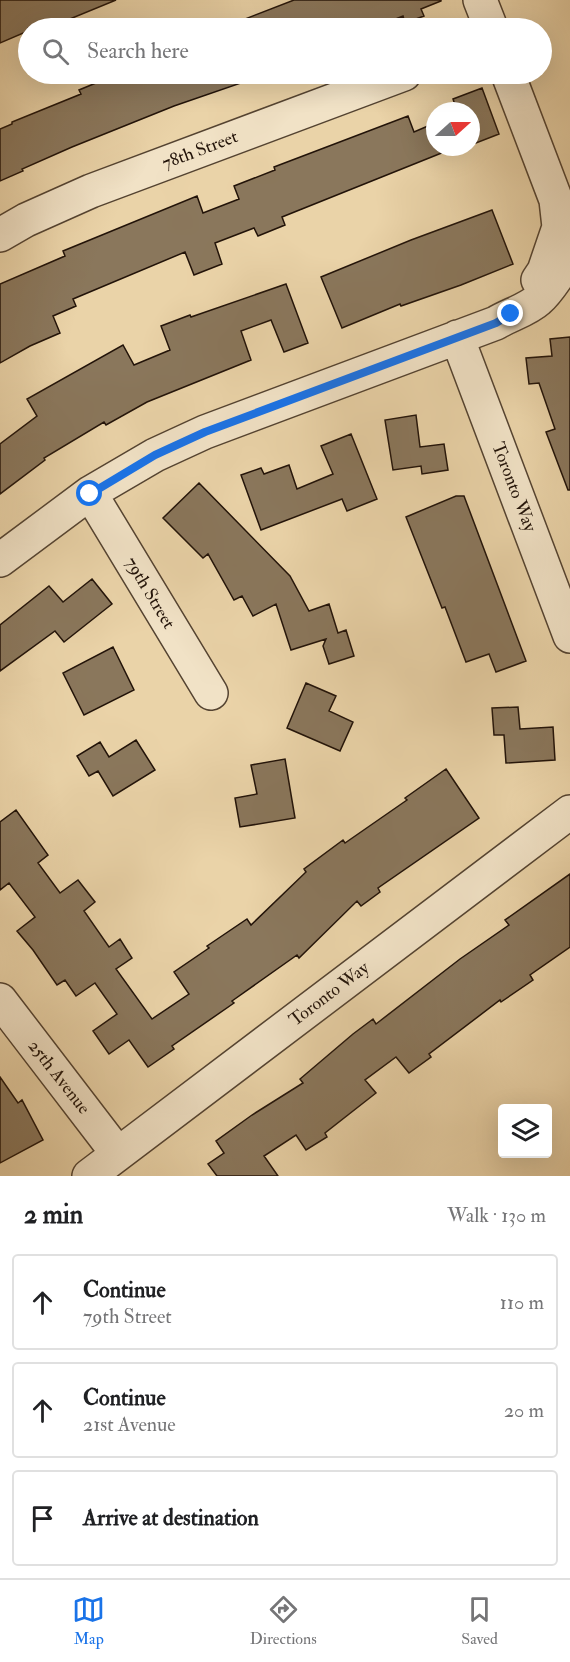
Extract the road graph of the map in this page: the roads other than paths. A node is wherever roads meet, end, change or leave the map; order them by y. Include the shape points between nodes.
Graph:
1 (480, 0) edge
2 (487, 18) edge
3 (377, 84) edge
4 (512, 84) edge
5 (532, 137) junction
6 (570, 180) edge
7 (0, 235) edge
8 (570, 257) edge
9 (516, 312) junction
10 (457, 337) junction
11 (90, 494) junction
12 (0, 560) edge
13 (570, 636) edge
14 (211, 693) dead end
15 (570, 812) edge
16 (0, 1000) edge
17 (118, 1154) junction
18 (89, 1176) edge

1 - 2 street
3 - 7 street, 78th Street via 92,191
4 - 5 street
5 - 6 street
5 - 9 street via 556,200 559,227 544,271
8 - 9 street via 539,299
9 - 10 street
10 - 11 street via 205,432 155,455
10 - 13 street, Toronto Way
11 - 12 street
11 - 14 street, 79th Street
15 - 17 street, Toronto Way
16 - 17 street, 25th Avenue
17 - 18 street, Toronto Way

